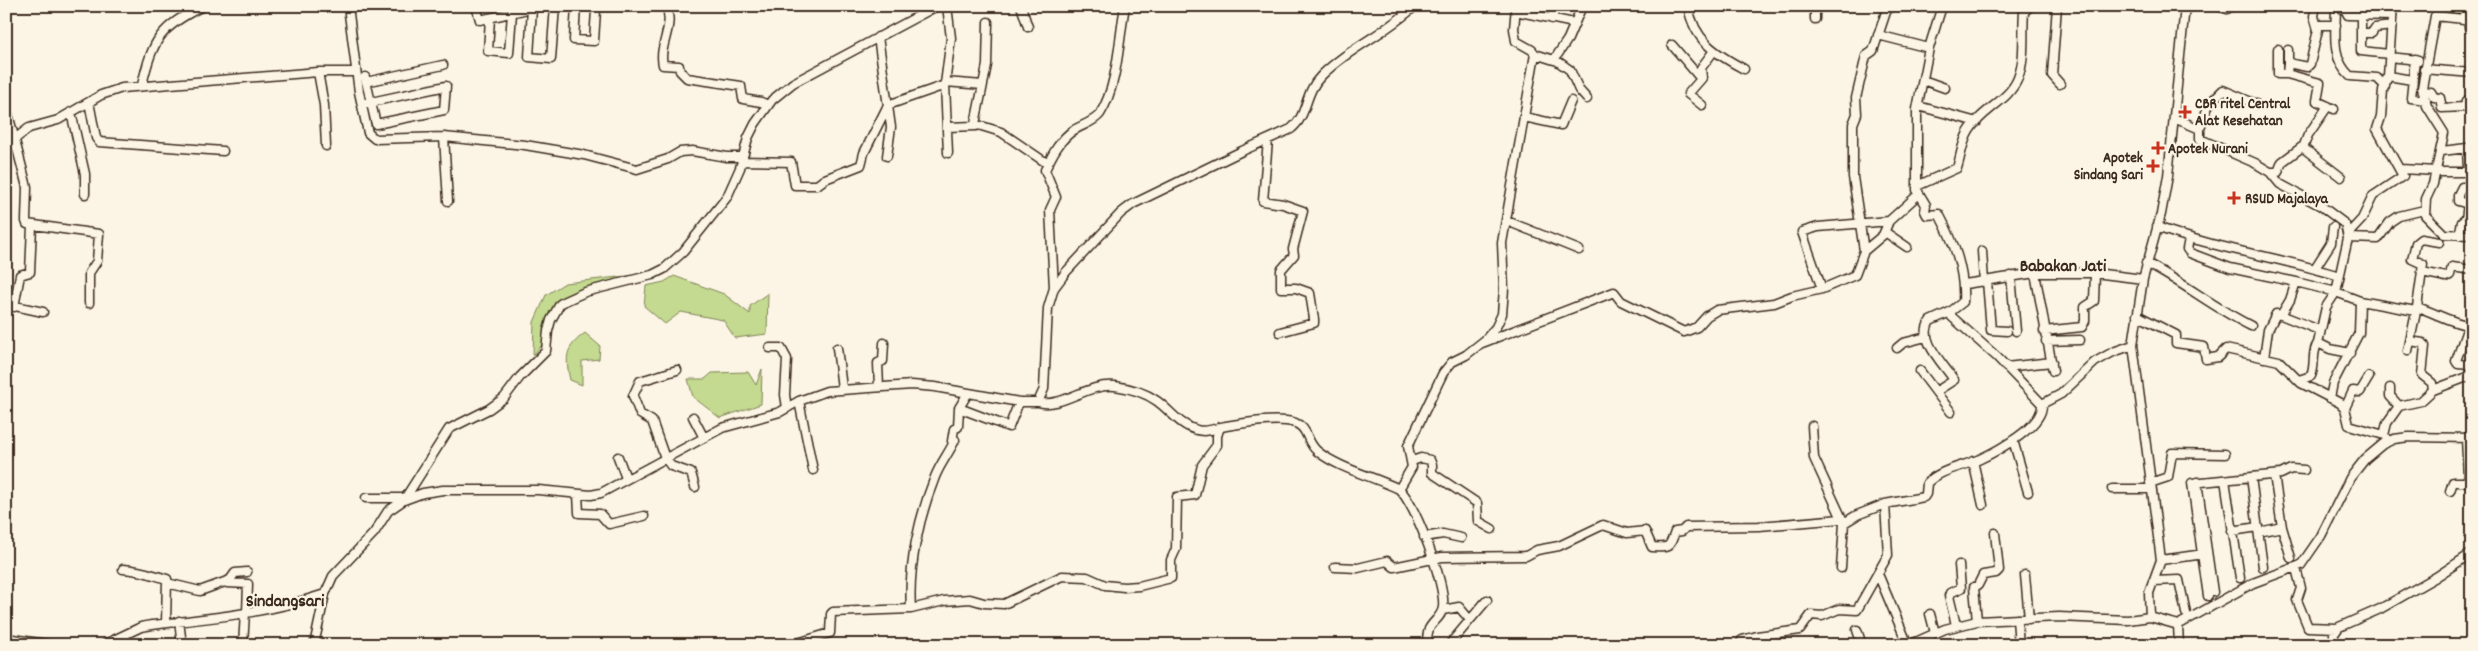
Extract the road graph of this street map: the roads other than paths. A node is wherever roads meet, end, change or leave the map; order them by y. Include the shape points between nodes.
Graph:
1 (348, 6) edge
2 (476, 6) edge
3 (541, 6) edge
4 (554, 6) edge
5 (577, 6) edge
6 (666, 6) edge
7 (937, 6) edge
8 (947, 6) edge
9 (1021, 6) edge
10 (1125, 6) edge
11 (1415, 6) edge
12 (1555, 6) edge
13 (1582, 6) edge
14 (1688, 6) edge
15 (1709, 6) edge
16 (1726, 6) edge
17 (1815, 6) edge
18 (1888, 6) edge
19 (1942, 6) edge
20 (2030, 6) edge
21 (2057, 6) edge
22 (2186, 6) edge
23 (2218, 6) edge
24 (2232, 6) edge
25 (2316, 6) edge
26 (2393, 6) edge
27 (2465, 6) edge
28 (200, 7) edge
29 (2336, 7) edge
30 (532, 8) junction
31 (1515, 9) edge
32 (596, 10) dead end
33 (508, 11) edge
34 (2361, 16) junction
35 (2392, 16) junction
36 (490, 18) junction
37 (1552, 19) junction
38 (1814, 19) dead end
39 (2464, 19) junction
40 (988, 22) dead end
41 (1574, 23) junction
42 (2318, 25) junction
43 (2336, 25) junction
44 (2392, 26) junction
45 (1028, 27) dead end
46 (2469, 27) dead end
47 (2361, 33) junction
48 (1878, 35) junction
49 (878, 38) junction
50 (1672, 45) dead end
51 (1929, 48) junction
52 (2278, 49) dead end
53 (2288, 50) dead end
54 (1713, 52) junction
55 (1535, 54) junction
56 (2389, 55) junction
57 (2415, 59) junction
58 (1556, 60) junction
59 (2426, 60) junction
60 (2288, 63) junction
61 (443, 66) dead end
62 (1744, 69) dead end
63 (2424, 69) junction
64 (318, 72) junction
65 (355, 72) junction
66 (2472, 73) edge
67 (2287, 74) junction
68 (2388, 76) junction
69 (1700, 79) junction
70 (1923, 80) junction
71 (2412, 80) junction
72 (945, 84) junction
73 (2060, 84) dead end
74 (142, 85) junction
75 (983, 85) junction
76 (2384, 86) junction
77 (1944, 88) dead end
78 (2422, 91) junction
79 (1587, 99) dead end
80 (2472, 100) edge
81 (1571, 101) dead end
82 (89, 102) junction
83 (371, 102) junction
84 (362, 104) junction
85 (1702, 104) dead end
86 (2256, 104) dead end
87 (2427, 104) junction
88 (888, 105) junction
89 (6, 106) edge
90 (768, 106) junction
91 (1918, 106) junction
92 (2442, 108) junction
93 (71, 112) junction
94 (1524, 117) junction
95 (2174, 118) junction
96 (1977, 122) junction
97 (976, 126) junction
98 (947, 127) junction
99 (2200, 129) junction
100 (444, 137) junction
101 (16, 139) junction
102 (6, 140) edge
103 (1268, 140) junction
104 (326, 146) dead end
105 (2303, 148) junction
106 (2469, 148) edge
107 (223, 151) dead end
108 (2442, 151) junction
109 (948, 153) dead end
110 (887, 156) dead end
111 (743, 159) junction
112 (1048, 164) junction
113 (2400, 169) junction
114 (2270, 172) junction
115 (2436, 172) junction
116 (2341, 177) dead end
117 (2472, 180) edge
118 (1918, 190) junction
119 (85, 194) dead end
120 (448, 201) dead end
121 (2424, 210) junction
122 (1506, 221) junction
123 (1889, 221) junction
124 (1858, 224) junction
125 (32, 226) junction
126 (2333, 226) dead end
127 (2157, 227) junction
128 (2472, 230) edge
129 (1885, 232) junction
130 (2459, 235) junction
131 (2471, 235) edge
132 (2348, 236) junction
133 (2189, 239) junction
134 (2440, 242) dead end
135 (1907, 247) dead end
136 (1579, 250) dead end
137 (1864, 251) junction
138 (1982, 252) dead end
139 (2146, 263) junction
140 (2315, 268) junction
141 (2472, 270) edge
142 (2422, 272) junction
143 (2095, 273) junction
144 (2035, 274) junction
145 (2011, 276) junction
146 (2339, 276) junction
147 (2142, 280) junction
148 (1986, 282) junction
149 (2296, 282) junction
150 (1965, 284) junction
151 (1054, 288) junction
152 (1822, 289) junction
153 (2336, 292) junction
154 (2360, 301) junction
155 (89, 303) dead end
156 (10, 306) edge
157 (2416, 309) junction
158 (43, 312) dead end
159 (1950, 312) junction
160 (2137, 315) junction
161 (2281, 315) junction
162 (2472, 315) edge
163 (2251, 326) dead end
164 (2470, 326) edge
165 (2044, 330) junction
166 (2319, 330) junction
167 (2007, 331) dead end
168 (2016, 331) dead end
169 (1280, 332) dead end
170 (1926, 336) junction
171 (2080, 340) dead end
172 (2046, 341) junction
173 (2410, 341) junction
174 (884, 343) dead end
175 (1482, 343) junction
176 (2318, 343) junction
177 (2133, 345) junction
178 (770, 348) dead end
179 (838, 348) dead end
180 (1897, 348) dead end
181 (2408, 351) dead end
182 (2350, 353) junction
183 (2264, 358) junction
184 (2052, 362) junction
185 (2472, 365) edge
186 (2006, 367) junction
187 (677, 370) dead end
188 (1920, 371) dead end
189 (2053, 371) dead end
190 (2472, 375) edge
191 (2369, 377) dead end
192 (2299, 380) junction
193 (842, 388) junction
194 (879, 388) junction
195 (2390, 388) dead end
196 (2434, 390) junction
197 (1937, 391) junction
198 (968, 393) junction
199 (2330, 398) junction
200 (799, 401) junction
201 (1019, 402) junction
202 (1038, 402) junction
203 (2042, 404) junction
204 (2399, 406) junction
205 (788, 408) junction
206 (958, 408) junction
207 (2345, 408) junction
208 (1951, 412) dead end
209 (693, 417) dead end
210 (1812, 426) dead end
211 (1220, 428) junction
212 (704, 438) junction
213 (2386, 438) junction
214 (2469, 438) edge
215 (2013, 440) junction
216 (2226, 454) dead end
217 (618, 456) dead end
218 (665, 458) junction
219 (1412, 461) junction
220 (1973, 461) junction
221 (813, 470) dead end
222 (2304, 470) dead end
223 (2274, 475) junction
224 (2252, 477) junction
225 (626, 478) junction
226 (2225, 480) junction
227 (695, 486) dead end
228 (2150, 486) junction
229 (1399, 489) junction
230 (2112, 489) dead end
231 (2450, 491) dead end
232 (2028, 492) dead end
233 (578, 494) junction
234 (366, 498) dead end
235 (405, 499) junction
236 (1885, 504) junction
237 (1983, 504) dead end
238 (644, 516) dead end
239 (1842, 521) junction
240 (2282, 527) junction
241 (1492, 529) dead end
242 (2259, 530) junction
243 (2232, 531) junction
244 (1995, 533) dead end
245 (1424, 537) junction
246 (1461, 538) dead end
247 (2472, 553) edge
248 (2204, 554) junction
249 (2291, 558) dead end
250 (1434, 559) junction
251 (2161, 560) junction
252 (1959, 565) dead end
253 (1335, 567) dead end
254 (2264, 567) dead end
255 (1841, 568) dead end
256 (2296, 568) junction
257 (123, 569) dead end
258 (247, 572) dead end
259 (1878, 574) junction
260 (1078, 576) junction
261 (2025, 576) dead end
262 (2240, 578) dead end
263 (1086, 581) dead end
264 (2153, 581) junction
265 (167, 583) junction
266 (223, 583) junction
267 (325, 594) junction
268 (2210, 594) dead end
269 (1487, 600) dead end
270 (911, 609) junction
271 (1443, 610) junction
272 (246, 613) junction
273 (2186, 613) dead end
274 (1930, 614) dead end
275 (2150, 617) junction
276 (2029, 618) junction
277 (2017, 619) junction
278 (1470, 620) junction
279 (179, 621) junction
280 (1977, 621) junction
281 (166, 623) junction
282 (1956, 625) junction
283 (2178, 625) junction
284 (2337, 628) junction
285 (1857, 630) dead end
286 (1935, 633) junction
287 (126, 635) junction
288 (6, 638) edge
289 (53, 645) edge
290 (103, 645) edge
291 (127, 645) edge
292 (182, 645) edge
293 (243, 645) edge
294 (314, 645) edge
295 (791, 645) edge
296 (1427, 645) edge
297 (1449, 645) edge
298 (1740, 645) edge
299 (1862, 645) edge
300 (1909, 645) edge
301 (2019, 645) edge
302 (2179, 645) edge
303 (2334, 645) edge

1 - 65 street
2 - 36 street via 480,20
3 - 30 street
4 - 30 street via 551,59 529,57
5 - 32 street via 574,40 594,41
6 - 90 street via 670,19 663,65 679,66 687,78 694,80 741,86 743,99
7 - 49 street
8 - 72 street via 950,41
9 - 45 street
10 - 112 street via 1115,72 1100,113 1066,136
11 - 103 street via 1345,54 1310,89 1298,123 1288,132
12 - 37 street
13 - 41 street
14 - 54 street via 1702,39
15 - 16 street
17 - 38 street
18 - 48 street
19 - 51 street
20 - 96 street via 2024,12 2023,53 2018,79 2011,91
21 - 73 street via 2052,75
22 - 95 street
23 - 24 street via 2228,9
25 - 42 street via 2314,16
26 - 35 street
27 - 39 street
28 - 74 street via 162,31 147,64
29 - 34 street via 2345,9 2348,15
29 - 43 street
30 - 33 street
31 - 37 street
31 - 55 street via 1515,39
33 - 36 street
33 - 36 street via 510,52 488,51
34 - 35 street
34 - 47 street
35 - 44 street
37 - 41 street
39 - 46 street via 2469,21
39 - 59 street via 2435,16
40 - 75 street via 988,60
41 - 58 street
42 - 43 street
42 - 60 street via 2309,66
43 - 76 street via 2336,53 2346,72 2353,77 2377,78
44 - 47 street
44 - 56 street
47 - 56 street via 2362,52
48 - 51 street
48 - 124 street via 1873,51 1866,56 1853,124 1852,167
49 - 88 street
49 - 90 street via 792,83
50 - 69 street
51 - 70 street
52 - 67 street via 2278,74
53 - 60 street
54 - 62 street
54 - 69 street via 1701,68
55 - 58 street
55 - 94 street
56 - 57 street
56 - 68 street
57 - 59 street
57 - 71 street
58 - 79 street via 1570,70
59 - 63 street
60 - 67 street
61 - 83 street via 366,79
63 - 66 street
63 - 78 street
64 - 65 street
64 - 74 street
64 - 104 street via 326,121
65 - 84 street
67 - 105 street via 2320,83 2317,100 2331,107 2308,135
68 - 71 street
68 - 76 street
69 - 85 street via 1688,96
70 - 77 street
70 - 91 street
71 - 87 street via 2411,98
72 - 75 street
72 - 88 street
72 - 98 street
74 - 82 street via 122,88
75 - 97 street via 974,122
76 - 113 street via 2377,130
78 - 87 street
78 - 92 street via 2440,98
80 - 92 street via 2466,101 2465,106
81 - 94 street via 1561,125
82 - 93 street
82 - 107 street via 99,142
83 - 83 street via 376,124 444,110 446,86
83 - 84 street
84 - 100 street via 368,133 375,139
86 - 99 street via 2223,90 2209,104
87 - 92 street
87 - 108 street via 2443,130
88 - 110 street via 891,127
88 - 111 street via 861,165 824,179 818,185 794,185 791,162
89 - 101 street
90 - 111 street via 748,138
91 - 96 street
91 - 118 street
93 - 101 street via 58,120 29,128
93 - 119 street via 85,174
94 - 122 street
95 - 99 street
95 - 127 street via 2168,176
96 - 118 street via 1967,136 1957,168
97 - 98 street
97 - 112 street via 1001,132
98 - 109 street
99 - 114 street via 2200,139 2255,162
100 - 111 street via 584,154 637,169 680,152
100 - 120 street
101 - 102 street
101 - 125 street via 27,190 26,221
103 - 151 street via 1133,204 1121,213
103 - 169 street via 1263,201 1303,211 1294,255 1281,270 1281,287 1297,288 1311,294 1314,320 1314,323
105 - 114 street via 2282,162 2278,172
105 - 116 street
106 - 108 street
106 - 115 street via 2468,170
108 - 115 street
111 - 235 street via 727,198 683,252 664,269 627,283 571,297 560,304 548,331 546,351 504,398 449,429
112 - 151 street via 1045,173 1056,196 1050,210
113 - 115 street
113 - 132 street via 2402,176 2373,196 2362,219
114 - 132 street via 2280,184 2340,219 2347,228
115 - 121 street
117 - 130 street via 2469,180 2468,187 2462,187 2458,195 2458,201 2468,204
118 - 123 street
118 - 150 street via 1926,205 1927,216 1939,214 1949,232
121 - 130 street via 2427,219 2441,232
121 - 132 street via 2399,216 2390,222 2378,239
122 - 136 street
122 - 175 street via 1502,245 1502,314
123 - 124 street
123 - 129 street
124 - 137 street
124 - 152 street via 1823,226 1802,232
125 - 155 street via 99,233 97,258 89,273
125 - 156 street via 30,272 20,275
126 - 140 street via 2331,243
127 - 133 street
127 - 139 street
128 - 131 street
129 - 135 street
129 - 137 street
130 - 131 street
132 - 146 street
133 - 140 street
133 - 149 street via 2187,249 2190,253 2230,268
134 - 142 street via 2418,240 2412,258 2423,263
137 - 152 street via 1852,277
138 - 148 street
139 - 147 street
139 - 163 street
140 - 146 street
141 - 142 street via 2452,267 2446,277
142 - 157 street
143 - 144 street
143 - 147 street
143 - 165 street via 2094,301 2085,307 2082,327
144 - 145 street
144 - 165 street
145 - 148 street
145 - 168 street
146 - 153 street
147 - 160 street
148 - 150 street
148 - 167 street via 1991,330
149 - 153 street
149 - 161 street
150 - 159 street via 1963,302
151 - 202 street via 1047,314 1044,389
152 - 175 street via 1774,302 1717,310 1697,327 1684,332 1621,302 1613,292
153 - 154 street
153 - 166 street via 2326,307
154 - 157 street
154 - 182 street via 2359,333
156 - 158 street
157 - 164 street via 2434,312 2448,321
157 - 173 street
159 - 170 street via 1930,321
159 - 186 street
160 - 177 street
160 - 183 street via 2176,336 2176,343 2204,347 2206,359 2221,356 2226,349
161 - 166 street
161 - 183 street via 2276,314 2268,330
162 - 164 street
164 - 185 street via 2456,361
165 - 172 street
166 - 176 street
170 - 180 street
170 - 197 street via 1954,380
171 - 172 street
172 - 184 street
173 - 181 street
173 - 196 street via 2425,346 2422,375 2432,383
174 - 194 street via 883,361 878,363
175 - 219 street via 1452,362 1443,373 1408,446
176 - 182 street
176 - 192 street via 2311,376
177 - 203 street via 2095,362 2060,394
177 - 228 street
178 - 205 street via 781,348 787,357 785,395
179 - 193 street
182 - 199 street via 2333,383
183 - 192 street via 2279,361
184 - 186 street
184 - 189 street
186 - 203 street
187 - 218 street via 640,381 633,396 640,414 652,421
188 - 197 street
190 - 196 street
191 - 207 street via 2360,392 2353,391
192 - 199 street
193 - 194 street
193 - 200 street
194 - 198 street via 912,385
195 - 204 street via 2390,396
196 - 204 street via 2421,400
197 - 208 street
198 - 201 street
198 - 206 street
199 - 207 street
200 - 205 street
200 - 221 street
201 - 202 street
201 - 206 street via 1010,426
202 - 211 street via 1056,402 1094,387 1114,386 1153,398 1195,430 1202,432
203 - 215 street via 2038,419
204 - 213 street via 2387,423
205 - 212 street via 722,428
206 - 270 street via 958,427 954,429 952,441 955,440 936,476 918,540 911,576
207 - 213 street via 2350,426
209 - 212 street
210 - 239 street via 1814,458
211 - 229 street via 1251,422 1299,424 1318,452
211 - 260 street via 1217,445 1202,465 1195,495 1177,497 1176,549 1171,560 1171,578 1124,587
212 - 218 street
213 - 214 street
213 - 256 street via 2353,474 2310,555
214 - 231 street via 2468,478 2466,482 2453,482
215 - 220 street
215 - 232 street
216 - 228 street via 2172,453 2169,475
217 - 225 street
218 - 225 street
218 - 227 street via 670,466 692,474
219 - 229 street via 1410,472
219 - 241 street via 1430,460 1432,473 1477,502 1478,521
220 - 236 street via 1935,477 1927,483 1924,496
220 - 237 street
222 - 223 street via 2291,469
223 - 224 street
223 - 240 street
224 - 226 street
224 - 242 street
225 - 233 street via 601,493
226 - 243 street
226 - 248 street via 2196,482
228 - 230 street
228 - 251 street
229 - 245 street via 1407,497
233 - 235 street via 538,490 443,490
233 - 238 street via 580,514 600,514 609,524
234 - 235 street
235 - 267 street via 388,511 374,533 334,576
236 - 239 street
236 - 259 street via 1889,549
239 - 250 street via 1686,527 1675,532 1667,548 1652,547 1645,531 1627,532 1603,525 1559,546 1537,550 1528,556 1443,556
239 - 255 street
240 - 242 street
240 - 249 street
242 - 243 street
242 - 254 street
243 - 262 street
244 - 280 street via 1999,570 1983,575 1974,587
245 - 246 street via 1443,534
245 - 250 street
247 - 284 street via 2425,584
248 - 251 street
248 - 268 street
250 - 253 street via 1394,567 1387,561 1358,568
250 - 271 street via 1443,590
251 - 264 street
252 - 282 street via 1961,588 1949,594
256 - 283 street via 2245,586
256 - 284 street via 2301,585 2300,606 2309,628
257 - 265 street via 145,570 151,575 166,578
258 - 266 street via 235,573 231,580
259 - 298 street via 1857,610 1839,609 1822,616 1811,615 1800,630 1752,637 1742,640
259 - 300 street
260 - 263 street
260 - 270 street via 1062,576 1004,604 944,601
261 - 276 street
264 - 273 street via 2179,580
264 - 275 street via 2149,593
265 - 266 street via 200,590
265 - 281 street
266 - 272 street via 248,584
267 - 272 street
267 - 294 street
269 - 278 street
270 - 295 street via 833,612 830,614 830,633
271 - 278 street via 1459,607
271 - 296 street via 1430,629
272 - 279 street
272 - 293 street
274 - 286 street
275 - 276 street via 2128,620
275 - 283 street
276 - 277 street
277 - 280 street
277 - 301 street
278 - 297 street
279 - 281 street
279 - 292 street
280 - 282 street
281 - 287 street via 141,627
282 - 286 street
283 - 302 street
284 - 303 street
285 - 299 street
286 - 300 street
287 - 290 street
287 - 291 street
288 - 289 street

